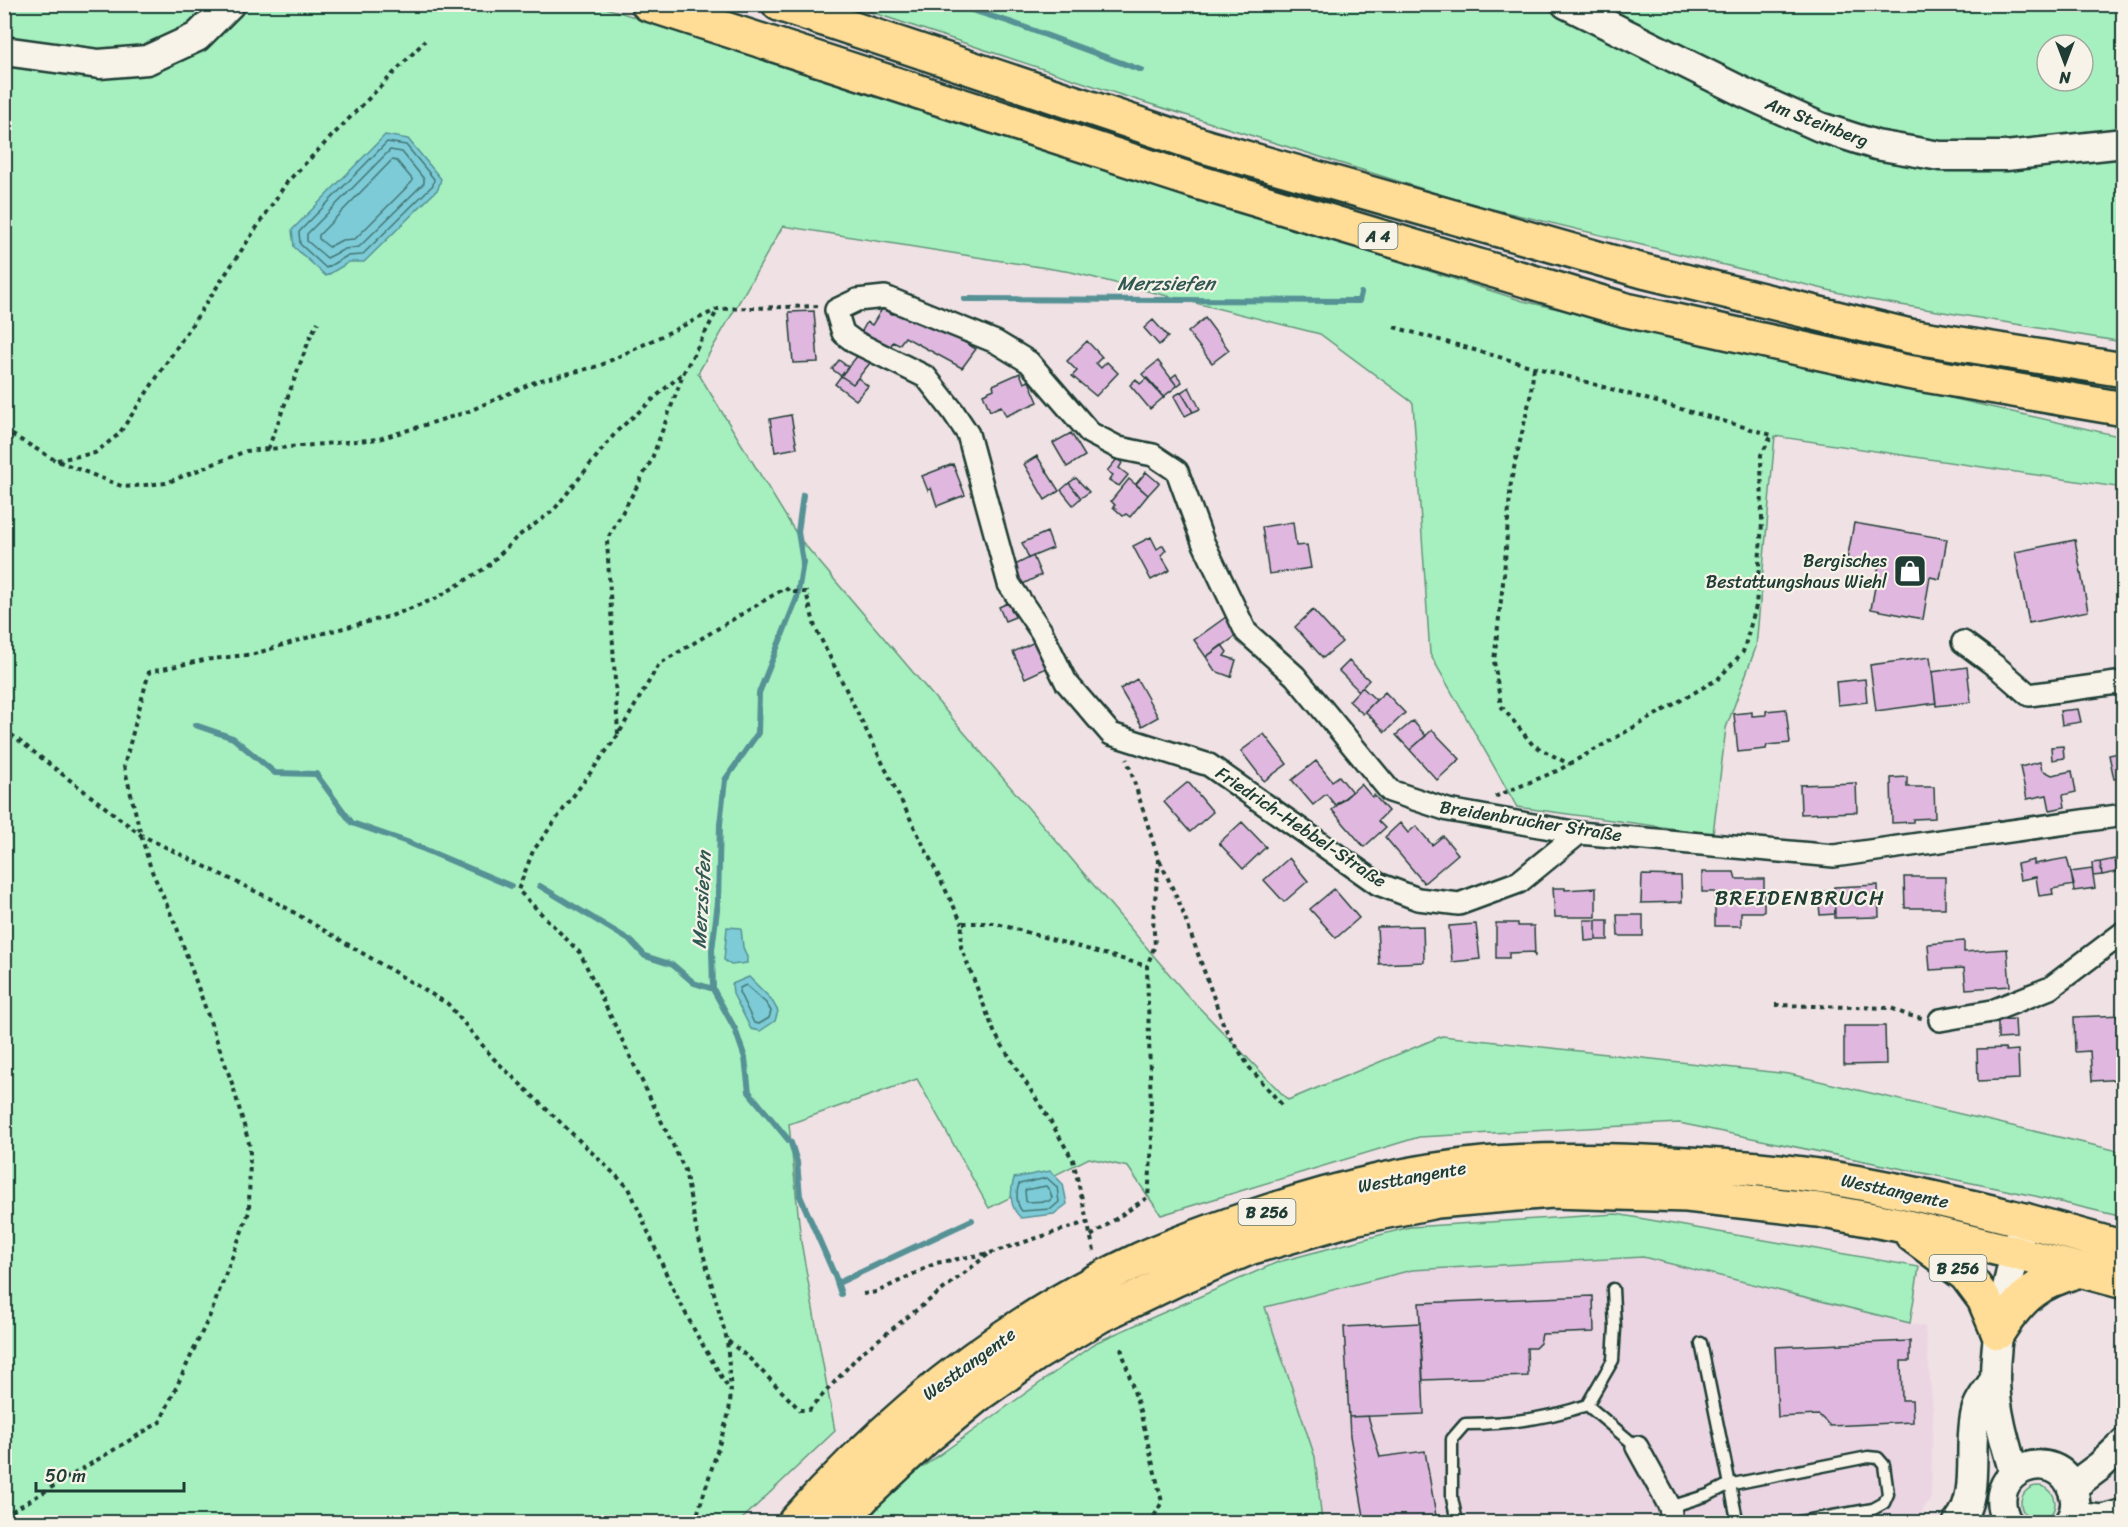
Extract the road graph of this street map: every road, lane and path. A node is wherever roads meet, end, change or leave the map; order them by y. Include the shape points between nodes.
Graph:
1 (230, 4) edge
2 (648, 4) edge
3 (779, 4) edge
4 (1566, 4) edge
5 (425, 41) dead end
6 (4, 51) edge
7 (2124, 143) edge
8 (718, 309) junction
9 (836, 310) junction
10 (318, 322) dead end
11 (1394, 327) dead end
12 (1534, 368) junction
13 (2124, 370) edge
14 (684, 372) junction
15 (2124, 409) edge
16 (4, 430) edge
17 (268, 449) junction
18 (55, 460) junction
19 (1963, 642) dead end
20 (2124, 682) edge
21 (4, 729) edge
22 (618, 735) junction
23 (1115, 736) junction
24 (1569, 764) junction
25 (1475, 815) junction
26 (2124, 815) edge
27 (1580, 833) junction
28 (141, 835) junction
29 (1160, 861) junction
30 (962, 923) junction
31 (2124, 933) edge
32 (1147, 966) junction
33 (1775, 1005) dead end
34 (1940, 1020) joint
35 (1282, 1105) dead end
36 (2024, 1220) junction
37 (1088, 1222) junction
38 (1895, 1224) junction
39 (1091, 1236) junction
40 (2124, 1248) edge
41 (1094, 1251) dead end
42 (990, 1252) junction
43 (2016, 1253) junction
44 (2080, 1270) junction
45 (2124, 1282) edge
46 (1614, 1289) dead end
47 (863, 1294) dead end
48 (1998, 1332) junction
49 (727, 1340) junction
50 (1701, 1343) dead end
51 (1121, 1348) dead end
52 (1995, 1379) junction
53 (731, 1392) junction
54 (1587, 1405) junction
55 (2124, 1443) edge
56 (1636, 1447) joint
57 (2014, 1473) junction
58 (1728, 1485) junction
59 (2072, 1508) edge
60 (2124, 1510) edge
61 (1671, 1515) edge
62 (4, 1516) edge
63 (695, 1522) edge
64 (795, 1522) edge
65 (840, 1522) edge
66 (1151, 1522) edge
67 (1457, 1522) edge
68 (1739, 1522) edge
69 (1799, 1522) edge
70 (1958, 1522) edge
71 (2007, 1522) edge

1 - 6 main road via 197,37 147,60 99,64
2 - 15 main road, A 4 via 1194,181 1626,310 1907,372
3 - 13 main road, A 4 via 1207,147 1643,271 1910,336
4 - 7 main road, Am Steinberg via 1820,127 1876,144 1940,156 2006,156
5 - 18 path via 287,182 119,434 95,453
8 - 9 path via 821,306
8 - 14 path
8 - 17 path via 599,366 537,381 467,412 379,440
9 - 23 street via 843,333 855,342 926,377 968,434 1009,584 1041,632 1066,682
9 - 25 street, Breidenbrucher Straße via 857,300 885,297 996,342 1029,362 1090,433 1119,448 1153,455 1177,471 1203,542 1246,632 1295,676 1390,791
10 - 17 path
11 - 12 path
12 - 24 path via 1511,481 1494,661 1501,706 1533,745
12 - 24 path via 1772,435 1761,455 1762,523 1756,606 1743,652 1718,679
14 - 22 path via 651,461 607,540
14 - 28 path via 617,431 553,511 517,537 487,567 437,598 391,616 254,654 148,672 124,766
16 - 18 path
17 - 18 path via 246,451 166,483 124,488
19 - 20 street via 2029,695
21 - 28 path
22 - 30 path via 659,664 785,588 806,592 815,627
22 - 49 path via 533,851 518,890 580,953 685,1170 696,1228
23 - 27 street, Friedrich-Hebbel-Straße via 1209,765 1378,884 1418,899 1460,904 1519,882
23 - 29 path
24 - 25 path via 1484,801
25 - 27 street, Breidenbrucher Straße
26 - 27 street, Breidenbrucher Straße via 1834,856
28 - 53 path via 273,900 448,1004 493,1058 629,1188 672,1287
28 - 62 path via 233,1086 250,1147 249,1212 211,1313 160,1422
29 - 32 path via 1155,945
29 - 35 path via 1224,1026 1249,1067
30 - 32 path via 994,923
30 - 37 path via 962,947 995,1034 1072,1160
31 - 34 street via 2050,988 1992,1011
32 - 39 path via 1152,1145 1149,1197
33 - 34 path via 1892,1008 1907,1015
36 - 40 main road, Westtangente
36 - 43 main road, B 256
36 - 64 main road, Westtangente / B 256 via 1832,1178 1706,1164 1580,1160 1484,1164 1404,1176 1326,1194 1231,1224 1141,1259 1028,1322 921,1399 872,1442
37 - 39 path
37 - 42 path
38 - 43 main road, Westtangente / B 256
38 - 48 main road, B 256 via 1966,1275 1984,1299
38 - 65 main road, Westtangente / B 256 via 1818,1210 1687,1195 1552,1191 1437,1201 1353,1218 1249,1248 1101,1315 979,1394 928,1436
39 - 41 path
42 - 47 path via 936,1263 877,1292
42 - 49 path via 860,1353 809,1410 800,1410
43 - 44 main road, Westtangente / B 256
43 - 48 main road, B 256
44 - 45 main road, Westtangente / B 256
44 - 48 main road via 2032,1291 2013,1309
46 - 54 lane via 1613,1360
48 - 52 main road, B 256
49 - 53 path
50 - 58 lane
51 - 66 path via 1162,1502
52 - 57 main road, B 256 via 2000,1423
52 - 70 main road, B 256 via 1976,1410 1970,1497
53 - 63 path via 729,1413
54 - 56 lane
54 - 67 lane via 1526,1421 1465,1424 1452,1439 1452,1498
55 - 59 main road via 2100,1466
56 - 61 street
57 - 59 main road via 2040,1465 2053,1468 2064,1476
57 - 71 main road via 2001,1498
58 - 61 lane
58 - 68 lane
58 - 69 lane via 1868,1457 1878,1458 1884,1465 1888,1494 1884,1503 1873,1509
59 - 60 street via 2102,1516

